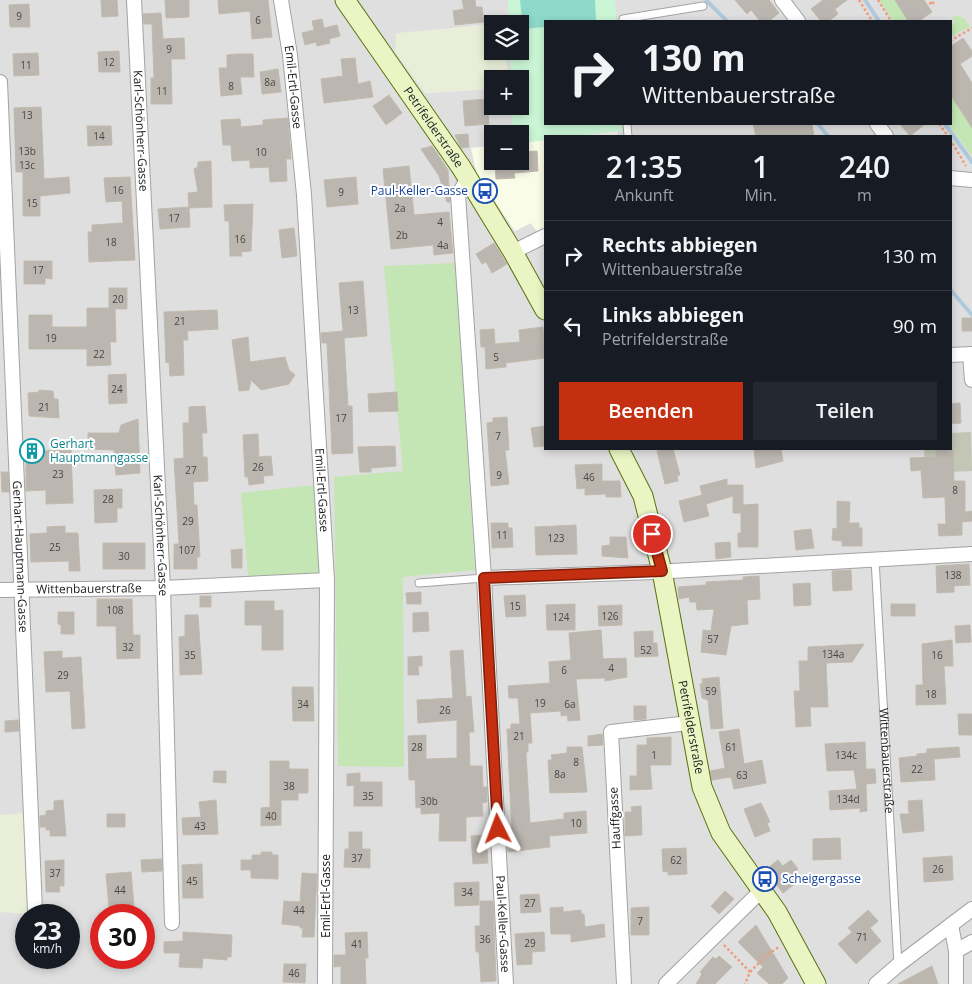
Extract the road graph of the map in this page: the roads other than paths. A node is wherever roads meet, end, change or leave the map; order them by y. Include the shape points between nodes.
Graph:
1 (134, 0) edge
2 (281, 0) edge
3 (345, 0) edge
4 (782, 0) edge
5 (703, 6) dead end
6 (628, 20) edge
7 (797, 20) edge
8 (0, 82) edge
9 (877, 125) edge
10 (885, 135) edge
11 (1, 143) edge
12 (970, 175) edge
13 (468, 178) junction
14 (952, 178) edge
15 (544, 237) edge
16 (514, 252) junction
17 (544, 308) edge
18 (971, 354) edge
19 (952, 355) edge
20 (972, 380) edge
21 (620, 450) edge
22 (972, 554) edge
23 (874, 558) junction
24 (662, 571) junction
25 (484, 578) junction
26 (327, 580) junction
27 (419, 583) dead end
28 (163, 588) junction
29 (0, 590) edge
30 (22, 590) junction
31 (689, 723) junction
32 (762, 890) junction
33 (35, 904) edge
34 (972, 909) edge
35 (172, 922) dead end
36 (952, 925) junction
37 (972, 942) edge
38 (956, 951) junction
39 (898, 965) junction
40 (325, 984) edge
41 (506, 984) edge
42 (624, 984) edge
43 (666, 984) edge
44 (816, 984) edge
45 (876, 984) edge
46 (956, 984) edge

1 - 28 street, Karl-Schönherr-Gasse
2 - 26 street, Emil-Ertl-Gasse via 290,54 304,195
3 - 13 main road, Petrifelderstraße
4 - 7 street
5 - 6 lane
8 - 11 street, Gerhart-Hauptmann-Gasse
9 - 10 street
11 - 30 street, Gerhart-Hauptmann-Gasse
12 - 14 street
13 - 16 main road, Petrifelderstraße
13 - 25 street, Paul-Keller-Gasse via 458,196
15 - 16 street
16 - 17 main road, Petrifelderstraße
18 - 19 street
18 - 20 street
21 - 24 main road, Petrifelderstraße via 643,496
22 - 23 street
23 - 24 street
23 - 39 lane, Wittenbauerstraße
24 - 25 street
24 - 31 main road, Petrifelderstraße
25 - 27 lane
25 - 41 street, Paul-Keller-Gasse
26 - 28 street, Wittenbauerstraße
26 - 40 street, Emil-Ertl-Gasse
28 - 30 street, Wittenbauerstraße
28 - 35 street, Karl-Schönherr-Gasse
29 - 30 street, Wittenbauerstraße
30 - 33 street, Gerhart-Hauptmann-Gasse
31 - 32 main road, Petrifelderstraße via 702,787 721,833
31 - 42 street, Hauffgasse via 611,732
32 - 43 street
32 - 44 main road, Petrifelderstraße
34 - 36 street
36 - 38 street
36 - 39 street
37 - 38 street
38 - 46 street
39 - 45 street

